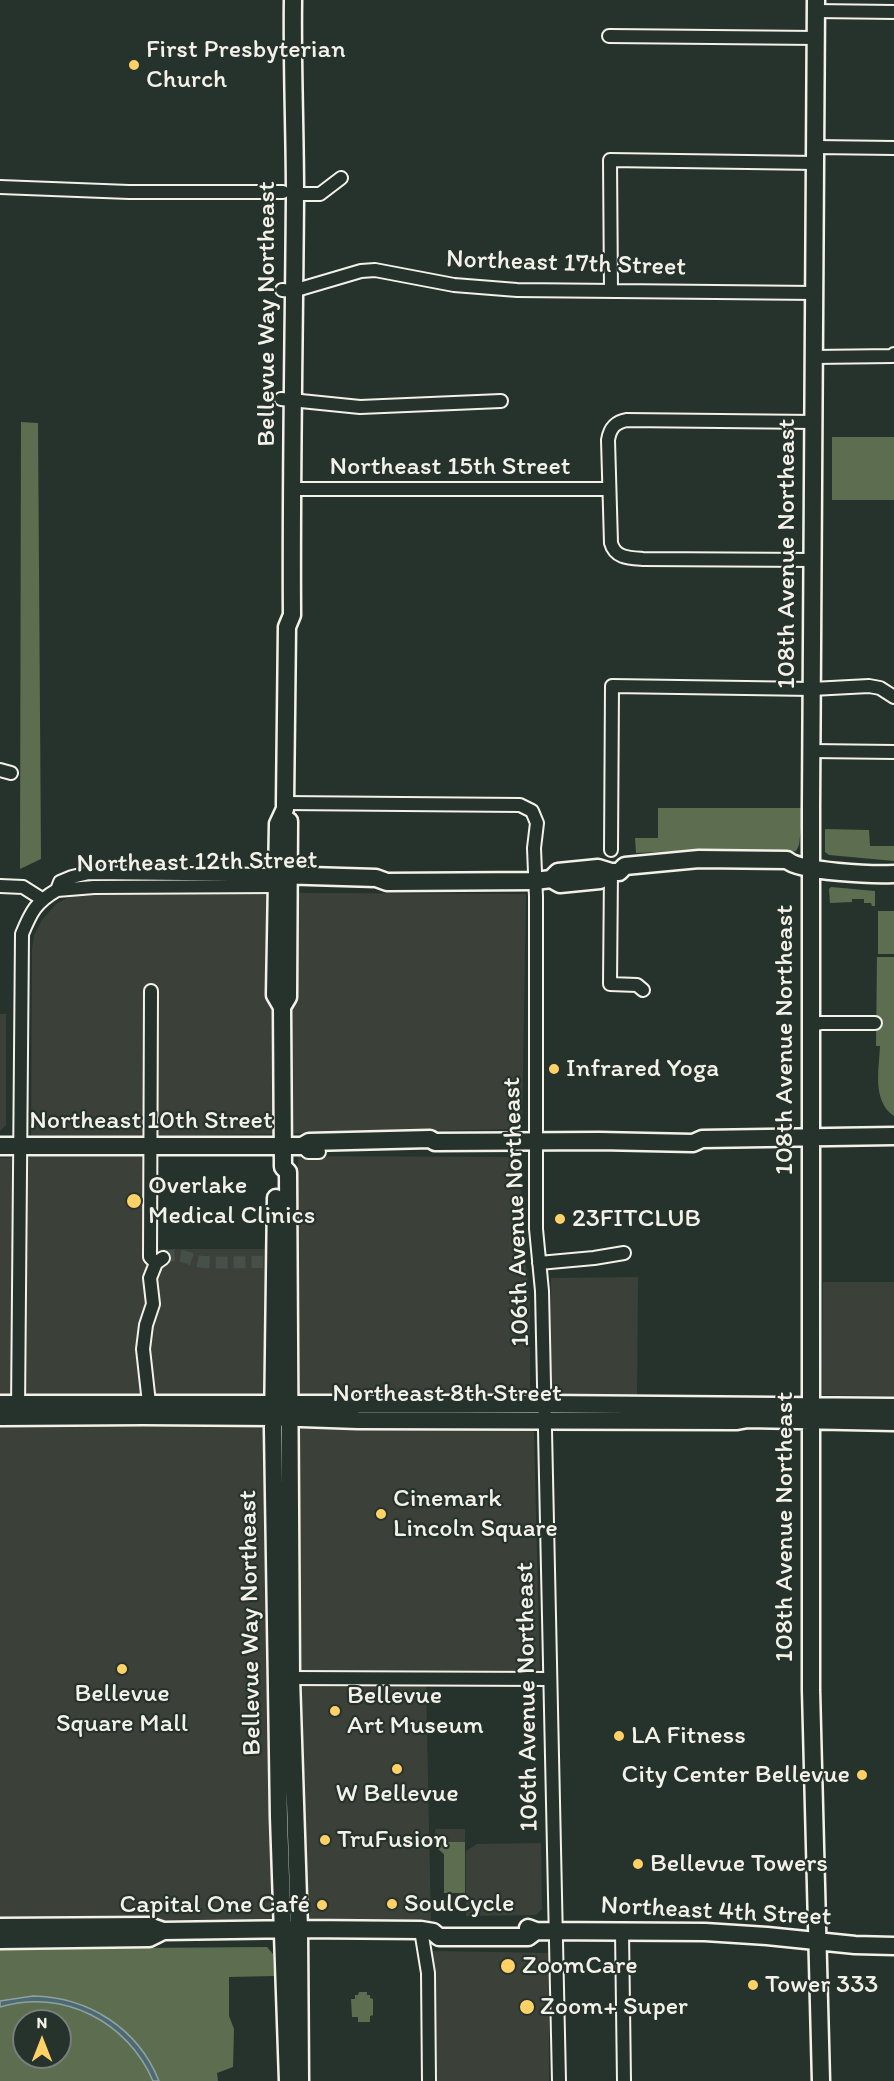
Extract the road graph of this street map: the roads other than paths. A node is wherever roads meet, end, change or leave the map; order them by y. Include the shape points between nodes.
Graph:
1 (282, 0) edge
2 (293, 0) edge
3 (816, 5) edge
4 (894, 12) edge
5 (609, 36) dead end
6 (816, 38) junction
7 (281, 39) junction
8 (292, 68) junction
9 (894, 148) edge
10 (816, 155) junction
11 (341, 178) dead end
12 (0, 187) edge
13 (289, 193) junction
14 (288, 290) junction
15 (611, 291) junction
16 (815, 293) junction
17 (894, 354) edge
18 (814, 357) junction
19 (286, 399) junction
20 (501, 401) dead end
21 (813, 422) junction
22 (291, 489) junction
23 (609, 489) junction
24 (813, 560) junction
25 (287, 627) junction
26 (812, 689) junction
27 (894, 697) edge
28 (812, 750) junction
29 (894, 752) edge
30 (285, 806) junction
31 (611, 850) dead end
32 (811, 868) junction
33 (615, 872) junction
34 (174, 874) junction
35 (890, 876) edge
36 (543, 880) junction
37 (283, 881) junction
38 (0, 886) edge
39 (124, 887) junction
40 (57, 890) junction
41 (42, 899) junction
42 (643, 990) dead end
43 (151, 991) dead end
44 (875, 1023) dead end
45 (812, 1025) junction
46 (894, 1136) edge
47 (810, 1138) junction
48 (435, 1142) junction
49 (536, 1142) junction
50 (0, 1146) edge
51 (283, 1146) junction
52 (303, 1146) junction
53 (19, 1147) junction
54 (150, 1147) junction
55 (319, 1152) joint
56 (283, 1167) junction
57 (624, 1253) dead end
58 (539, 1263) junction
59 (149, 1403) junction
60 (0, 1404) edge
61 (894, 1407) edge
62 (17, 1410) junction
63 (282, 1410) junction
64 (545, 1412) junction
65 (810, 1414) junction
66 (0, 1417) edge
67 (894, 1422) edge
68 (275, 1558) junction
69 (290, 1603) junction
70 (291, 1678) junction
71 (550, 1680) junction
72 (0, 1927) edge
73 (290, 1929) junction
74 (163, 1931) junction
75 (427, 1931) junction
76 (556, 1931) junction
77 (622, 1932) junction
78 (0, 1940) edge
79 (818, 1941) junction
80 (894, 1946) edge
81 (288, 2081) edge
82 (300, 2081) edge
83 (429, 2081) edge
84 (559, 2081) edge
85 (624, 2081) edge
86 (821, 2081) edge

1 - 7 main road, Bellevue Way Northeast
2 - 8 main road, Bellevue Way Northeast
3 - 4 street
3 - 6 main road, 108th Avenue Northeast
5 - 6 street
6 - 10 main road, 108th Avenue Northeast
7 - 8 main road
7 - 13 main road, Bellevue Way Northeast via 283,172
8 - 13 main road, Bellevue Way Northeast
9 - 10 street
10 - 15 street via 610,160
10 - 16 main road, 108th Avenue Northeast
11 - 13 street via 320,194
12 - 13 street
13 - 14 main road, Bellevue Way Northeast
14 - 15 street, Northeast 17th Street via 375,270 485,288
14 - 19 main road, Bellevue Way Northeast
15 - 16 street, Northeast 17th Street
16 - 18 main road, 108th Avenue Northeast
17 - 18 street
18 - 21 main road, 108th Avenue Northeast
19 - 20 street via 360,407
19 - 22 main road, Bellevue Way Northeast
19 - 25 main road, Bellevue Way Northeast via 281,616
21 - 23 street via 627,420 614,425 609,434
21 - 24 main road, 108th Avenue Northeast
22 - 23 street, Northeast 15th Street
22 - 25 main road, Bellevue Way Northeast via 292,615
23 - 24 street via 612,547 618,555 643,559
24 - 26 main road, 108th Avenue Northeast
25 - 30 main road, Bellevue Way Northeast
26 - 27 street via 869,686
26 - 28 main road, 108th Avenue Northeast
26 - 31 street via 612,686
28 - 29 street
28 - 32 main road, 108th Avenue Northeast
30 - 36 street, 106th Avenue Northeast via 527,807 536,816 534,848
30 - 37 main road, Bellevue Way Northeast via 290,821
32 - 33 main road, Northeast 12th Street via 792,865 787,860 699,859 625,866
32 - 35 main road, Northeast 12th Street
32 - 45 main road, 108th Avenue Northeast
33 - 36 main road, Northeast 12th Street via 598,868 558,872
33 - 42 street via 610,984 637,985
34 - 37 street, Northeast 12th Street
34 - 39 street via 162,879 131,881
34 - 40 street, Northeast 12th Street via 89,873 60,882
36 - 37 main road, Northeast 12th Street
36 - 49 street, 106th Avenue Northeast
37 - 39 street, Northeast 12th Street
37 - 51 main road, Bellevue Way Northeast via 288,997 282,1007
38 - 41 street via 23,887
39 - 40 street, Northeast 12th Street
40 - 41 street
41 - 53 street via 22,934
43 - 54 street
44 - 45 street
45 - 47 main road, 108th Avenue Northeast
46 - 47 main road, Northeast 10th Street
47 - 49 main road, Northeast 10th Street via 702,1139 693,1143
47 - 65 main road, 108th Avenue Northeast
48 - 49 main road, Northeast 10th Street
48 - 52 main road, Northeast 10th Street via 309,1142
48 - 55 main road, Northeast 10th Street via 429,1150
49 - 58 street, 106th Avenue Northeast
50 - 53 main road, Northeast 10th Street
51 - 52 main road, Northeast 10th Street
51 - 54 main road, Northeast 10th Street
51 - 56 main road, Bellevue Way Northeast
52 - 55 street, Northeast 10th Street via 308,1152
53 - 54 main road, Northeast 10th Street
53 - 62 street
54 - 59 street via 150,1257 159,1261 150,1278 153,1304 142,1349
56 - 63 main road, Bellevue Way Northeast via 288,1172
56 - 63 main road, Bellevue Way Northeast via 277,1173 269,1262
57 - 58 street
58 - 64 street, 106th Avenue Northeast
59 - 62 main road, Northeast 8th Street
59 - 63 main road, Northeast 8th Street
60 - 62 main road, Northeast 8th Street
61 - 65 main road, Northeast 8th Street
62 - 63 main road, Northeast 8th Street
62 - 66 main road, Northeast 8th Street
63 - 64 main road, Northeast 8th Street via 358,1420
63 - 68 main road, Bellevue Way Northeast
63 - 69 main road, Bellevue Way Northeast
64 - 65 main road, Northeast 8th Street via 737,1420
64 - 71 street, 106th Avenue Northeast
65 - 67 main road, Northeast 8th Street
65 - 79 main road, 108th Avenue Northeast via 811,1689
68 - 69 main road via 284,1601
68 - 73 main road, Bellevue Way Northeast
69 - 70 main road, Bellevue Way Northeast
70 - 71 street
70 - 73 main road, Bellevue Way Northeast
71 - 76 street, 106th Avenue Northeast
72 - 74 main road, Northeast 4th Street via 149,1926
73 - 74 main road, Northeast 4th Street
73 - 75 main road, Northeast 4th Street
73 - 81 main road, Bellevue Way Northeast
73 - 82 main road, Bellevue Way Northeast
74 - 78 main road, Northeast 4th Street via 149,1938
75 - 76 main road, Northeast 4th Street via 439,1937 528,1937 536,1931
75 - 83 street
76 - 77 main road, Northeast 4th Street
76 - 84 street, 106th Avenue Northeast
77 - 79 main road, Northeast 4th Street via 724,1933
77 - 85 street
79 - 80 main road, Northeast 4th Street
79 - 86 main road, 108th Avenue Northeast

